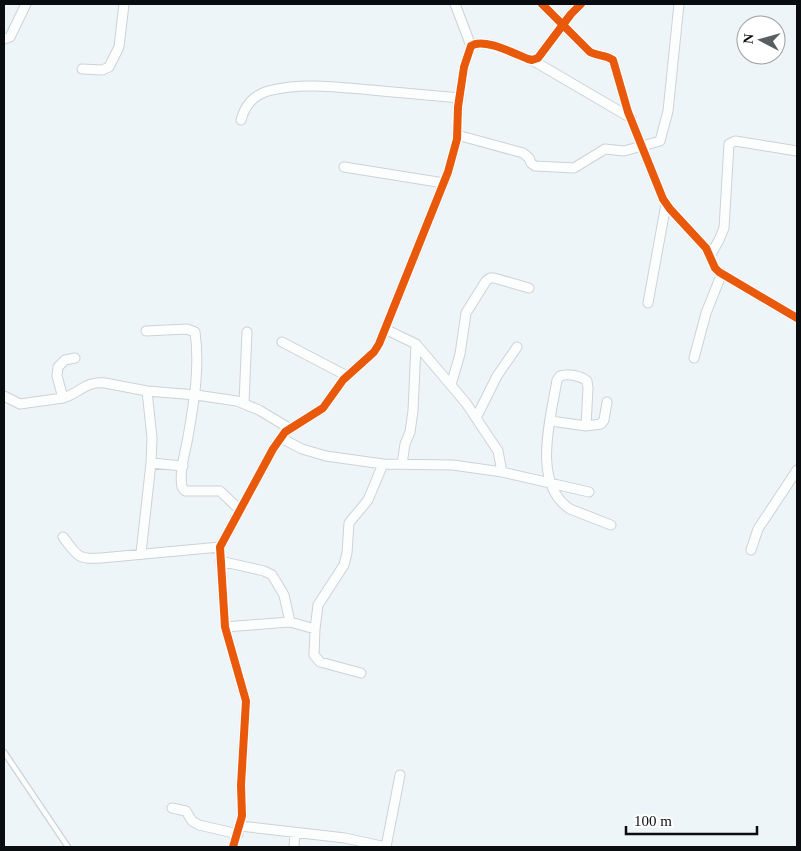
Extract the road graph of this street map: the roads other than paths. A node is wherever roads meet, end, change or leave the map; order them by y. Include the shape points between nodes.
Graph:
1 (26, 4) edge
2 (124, 4) edge
3 (455, 4) edge
4 (542, 4) edge
5 (580, 4) edge
6 (678, 4) edge
7 (562, 26) junction
8 (4, 39) edge
9 (471, 46) junction
10 (532, 60) junction
11 (82, 69) dead end
12 (460, 98) junction
13 (631, 118) junction
14 (241, 120) dead end
15 (457, 135) junction
16 (641, 145) junction
17 (797, 151) edge
18 (344, 167) dead end
19 (444, 183) junction
20 (666, 204) junction
21 (710, 256) junction
22 (722, 273) junction
23 (530, 288) dead end
24 (648, 302) dead end
25 (797, 318) edge
26 (385, 330) junction
27 (146, 331) dead end
28 (248, 332) dead end
29 (282, 342) dead end
30 (416, 344) junction
31 (517, 347) dead end
32 (75, 358) dead end
33 (694, 358) dead end
34 (347, 376) junction
35 (451, 385) junction
36 (147, 390) junction
37 (196, 394) junction
38 (4, 396) edge
39 (63, 398) junction
40 (607, 402) dead end
41 (244, 403) junction
42 (476, 418) junction
43 (551, 420) junction
44 (586, 426) junction
45 (289, 428) junction
46 (282, 438) junction
47 (150, 463) junction
48 (383, 464) junction
49 (402, 464) junction
50 (183, 466) junction
51 (797, 470) edge
52 (502, 472) junction
53 (549, 483) junction
54 (589, 492) dead end
55 (240, 510) junction
56 (611, 525) dead end
57 (63, 537) dead end
58 (220, 547) junction
59 (751, 550) dead end
60 (141, 553) junction
61 (220, 561) junction
62 (290, 622) junction
63 (225, 627) junction
64 (314, 629) junction
65 (361, 673) dead end
66 (4, 752) edge
67 (400, 775) dead end
68 (172, 808) dead end
69 (239, 830) junction
70 (295, 833) junction
71 (68, 847) edge
72 (233, 847) edge
73 (294, 847) edge
74 (386, 847) edge

1 - 8 street via 10,37
2 - 11 street via 119,47 109,67
3 - 9 street
4 - 7 street
5 - 7 street
6 - 16 street via 668,111 662,137 656,143
7 - 10 street via 538,58
7 - 13 street via 590,52 613,60
9 - 10 street via 487,44
9 - 12 street via 464,67
10 - 13 street
12 - 14 street via 322,86 284,89 267,92 248,103
12 - 15 street
13 - 16 street
15 - 16 street via 523,153 536,166 570,168 605,149 624,151
15 - 19 street
16 - 20 street
17 - 21 street via 735,141 729,144 724,228
18 - 19 street
19 - 26 street
20 - 21 street via 702,242
20 - 24 street
21 - 22 street via 715,268
22 - 25 street
22 - 33 street via 706,313
23 - 35 street via 494,278 486,281 466,313
26 - 30 street
26 - 34 street via 377,349
27 - 37 street via 188,329 195,332
28 - 41 street
29 - 34 street
30 - 35 street
30 - 49 street via 413,411
31 - 42 street via 497,376
32 - 39 street via 64,360 58,367
34 - 45 street via 322,408
35 - 42 street
36 - 37 street
36 - 39 street via 93,383
36 - 47 street via 152,430
37 - 41 street
37 - 50 street
38 - 39 street via 20,404
40 - 44 street via 602,424
41 - 45 street
42 - 52 street via 498,451
43 - 44 street
43 - 44 street via 558,380 560,376 567,375 587,381
43 - 53 street via 547,451
45 - 46 street
46 - 48 street via 302,449 326,456
46 - 55 street
47 - 50 street
47 - 60 street
48 - 49 street
48 - 64 street via 368,500 349,524 346,560 318,605
49 - 52 street via 453,465
50 - 55 street via 181,483 184,491 220,492
51 - 59 street via 758,529
52 - 53 street
53 - 54 street
53 - 56 street via 556,496 570,509
55 - 58 street
57 - 60 street via 77,555 84,558
58 - 60 street
58 - 61 street
61 - 62 street via 272,575 284,594
61 - 63 street
62 - 63 street
62 - 64 street
63 - 69 street via 246,700
64 - 65 street via 316,659
66 - 71 lane
67 - 74 street
68 - 69 street via 186,811 199,825
69 - 70 street
69 - 72 street
70 - 73 street
70 - 74 street via 345,838

